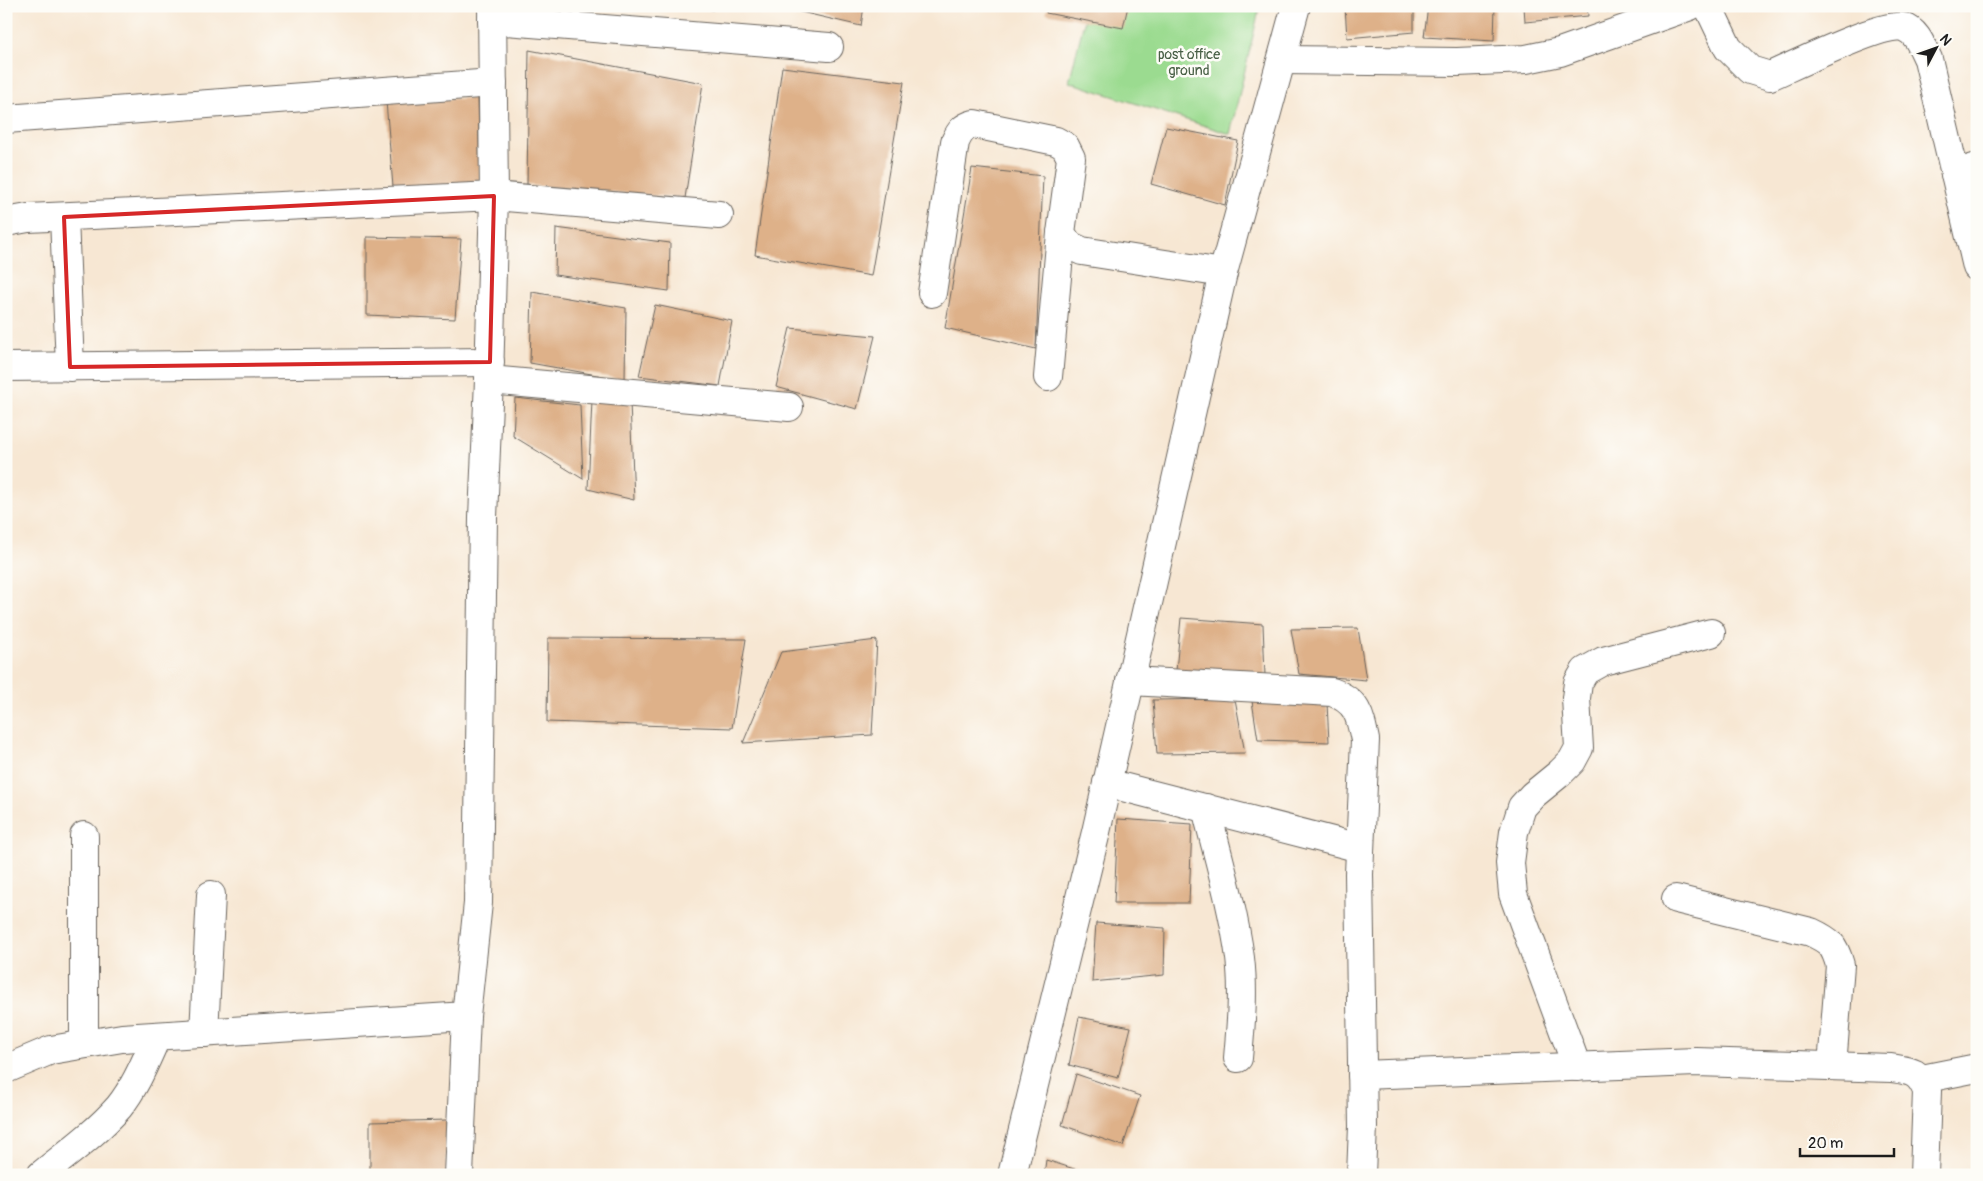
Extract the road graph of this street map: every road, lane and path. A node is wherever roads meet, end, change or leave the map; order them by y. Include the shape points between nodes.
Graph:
1 (1296, 6) edge
2 (1690, 6) edge
3 (1708, 6) edge
4 (492, 13) edge
5 (829, 47) dead end
6 (1282, 60) junction
7 (493, 83) junction
8 (6, 119) edge
9 (1966, 170) edge
10 (494, 196) junction
11 (719, 215) dead end
12 (64, 217) junction
13 (6, 222) edge
14 (1061, 234) junction
15 (1977, 267) edge
16 (1223, 274) junction
17 (932, 293) dead end
18 (6, 367) edge
19 (70, 367) junction
20 (490, 371) junction
21 (1048, 377) dead end
22 (789, 407) dead end
23 (1712, 633) dead end
24 (1130, 681) junction
25 (1107, 783) junction
26 (1206, 808) junction
27 (84, 836) dead end
28 (1360, 848) junction
29 (211, 895) dead end
30 (1676, 899) dead end
31 (466, 1016) junction
32 (204, 1033) junction
33 (157, 1036) junction
34 (84, 1044) junction
35 (1238, 1058) dead end
36 (1832, 1066) junction
37 (1577, 1067) junction
38 (1977, 1068) edge
39 (6, 1069) edge
40 (1362, 1075) junction
41 (1922, 1079) junction
42 (41, 1175) edge
43 (459, 1175) edge
44 (1012, 1175) edge
45 (1361, 1175) edge
46 (1924, 1175) edge

1 - 6 street
2 - 6 street via 1560,52 1526,59 1457,62
3 - 9 street via 1728,48 1750,70 1770,76 1884,29 1902,27 1910,32 1918,38 1928,59
4 - 5 street
4 - 7 street
6 - 16 street
7 - 8 street
7 - 10 street
9 - 15 street
10 - 11 street
10 - 12 street
10 - 20 street
12 - 13 street
12 - 19 street
14 - 16 street via 1069,245 1082,251
14 - 17 street via 1071,158 1065,146 1056,140 1012,130 974,124 965,126 955,142
14 - 21 street
16 - 24 street
18 - 19 street
19 - 20 street
20 - 22 street
20 - 31 street via 483,517 478,903
23 - 37 street via 1603,661 1585,671 1578,683 1576,698 1579,748 1572,761 1522,807 1514,832 1510,863 1513,894
24 - 25 street
24 - 28 street via 1324,691 1346,697 1361,719 1365,740
25 - 26 street
25 - 44 street
26 - 28 street
26 - 35 street via 1240,958 1242,1006
27 - 34 street
28 - 40 street
29 - 32 street
30 - 36 street via 1811,932 1828,940 1836,949 1840,964
31 - 32 street
31 - 43 street
32 - 33 street
33 - 34 street
33 - 42 street via 119,1106 94,1133
34 - 39 street via 51,1050
36 - 37 street via 1696,1062
36 - 41 street via 1912,1071
37 - 40 street
38 - 41 street
40 - 45 street
41 - 46 street via 1927,1091

